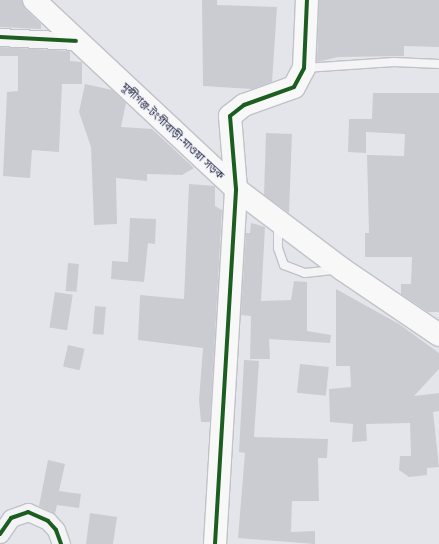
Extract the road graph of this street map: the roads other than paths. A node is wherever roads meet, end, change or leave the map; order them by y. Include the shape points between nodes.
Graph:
1 (34, 0) edge
2 (307, 0) edge
3 (0, 37) edge
4 (76, 41) junction
5 (439, 64) edge
6 (304, 68) junction
7 (236, 189) junction
8 (278, 221) junction
9 (342, 269) junction
10 (439, 335) edge
11 (0, 534) edge
12 (60, 544) edge
13 (215, 544) edge

1 - 4 street, মুন্সীগঞ্জ-টংগীবাড়ী-মাওয়া সড়ক
2 - 6 street
3 - 4 street
4 - 7 street, মুন্সীগঞ্জ-টংগীবাড়ী-মাওয়া সড়ক
5 - 6 lane via 394,62
6 - 7 street via 294,87 244,105 230,116
7 - 8 street, মুন্সীগঞ্জ-টংগীবাড়ী-মাওয়া সড়ক
7 - 13 street
8 - 9 street, মুন্সীগঞ্জ-টংগীবাড়ী-মাওয়া সড়ক
8 - 9 lane via 278,248 284,265 305,273
9 - 10 street, মুন্সীগঞ্জ-টংগীবাড়ী-মাওয়া সড়ক
11 - 12 street via 11,518 28,512 48,521 56,530

